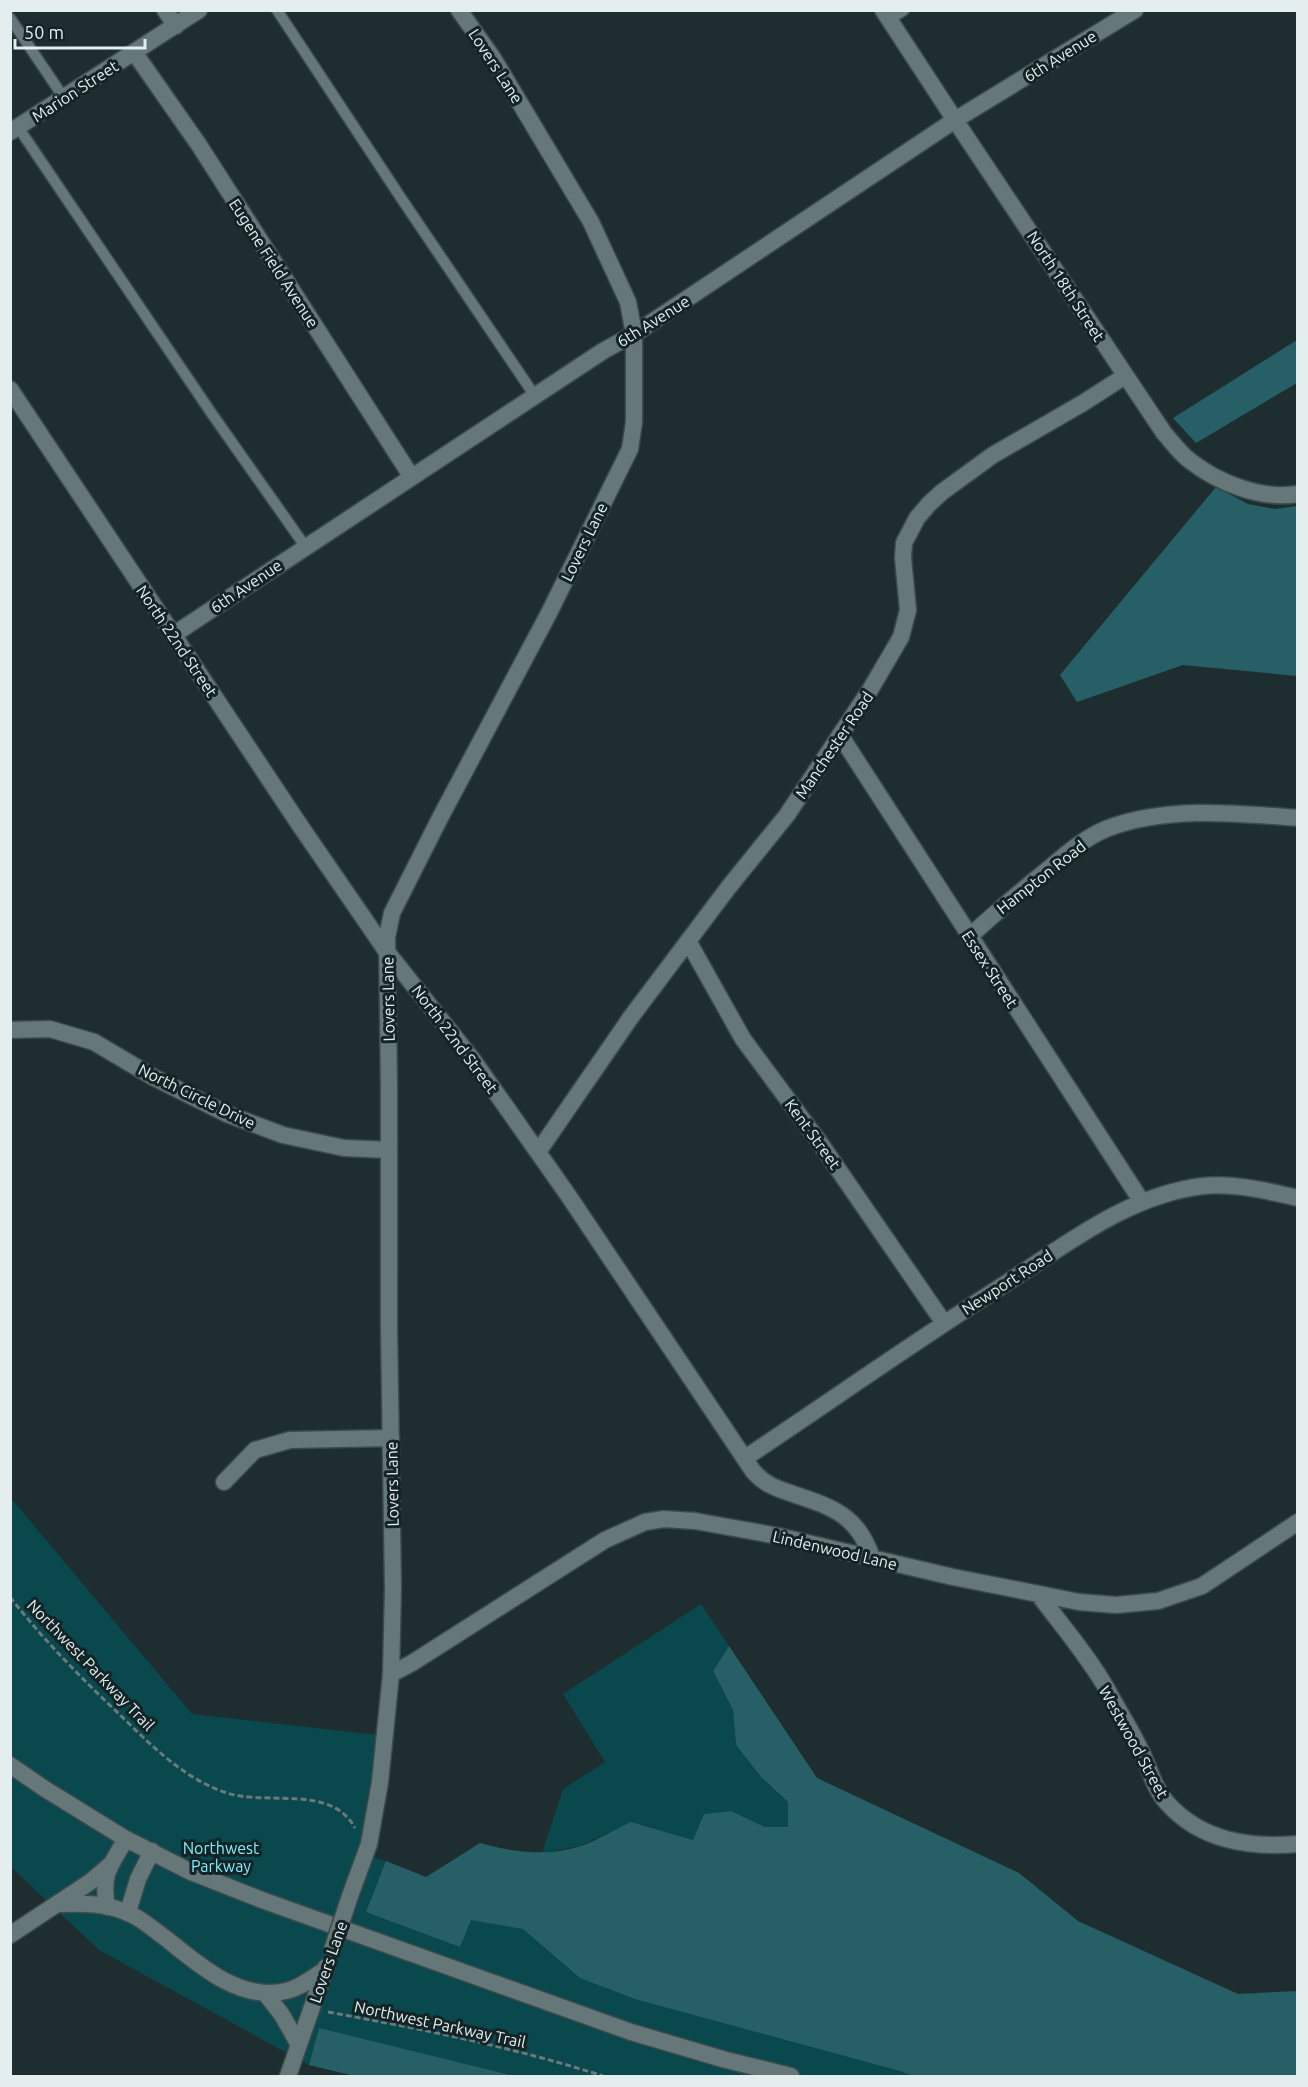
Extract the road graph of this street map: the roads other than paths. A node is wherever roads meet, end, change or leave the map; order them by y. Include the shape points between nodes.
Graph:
1 (165, 10) edge
2 (200, 10) edge
3 (277, 10) edge
4 (459, 10) edge
5 (904, 10) edge
6 (1135, 10) edge
7 (886, 15) edge
8 (10, 18) edge
9 (176, 26) junction
10 (134, 52) junction
11 (64, 98) junction
12 (956, 120) junction
13 (14, 130) edge
14 (634, 334) junction
15 (1125, 376) junction
16 (10, 389) edge
17 (535, 396) junction
18 (411, 476) junction
19 (1298, 494) edge
20 (305, 546) junction
21 (173, 635) junction
22 (840, 735) junction
23 (1298, 818) edge
24 (969, 937) junction
25 (688, 941) junction
26 (387, 952) junction
27 (10, 1030) edge
28 (389, 1150) junction
29 (538, 1152) junction
30 (1298, 1198) edge
31 (1142, 1202) junction
32 (944, 1323) junction
33 (391, 1438) junction
34 (745, 1458) junction
35 (224, 1482) dead end
36 (1298, 1522) edge
37 (872, 1558) junction
38 (1040, 1594) junction
39 (391, 1674) junction
40 (10, 1765) edge
41 (126, 1839) junction
42 (1298, 1844) edge
43 (152, 1851) junction
44 (110, 1865) junction
45 (58, 1904) junction
46 (107, 1907) junction
47 (128, 1912) junction
48 (10, 1935) edge
49 (326, 1969) junction
50 (265, 1993) junction
51 (299, 2045) junction
52 (288, 2076) edge
53 (791, 2076) edge

1 - 9 street
2 - 9 street, Marion Street
3 - 17 lane
4 - 14 street, Lovers Lane via 493,58 591,222 628,302
5 - 7 lane
6 - 12 street, 6th Avenue
7 - 12 street, North 18th Street
8 - 11 lane
9 - 10 street, Marion Street
10 - 11 street, Marion Street
10 - 18 street, Eugene Field Avenue via 199,145
11 - 13 street, Marion Street
12 - 14 street, 6th Avenue
12 - 15 street, North 18th Street
13 - 20 lane
14 - 17 street, 6th Avenue
14 - 26 street, Lovers Lane via 634,422 630,449 392,913
15 - 19 street, North 18th Street via 1164,433 1188,459 1212,476 1254,492
15 - 22 street, Manchester Road via 993,455 942,492 917,518 904,543 908,610 901,637
16 - 21 street, North 22nd Street
17 - 18 street, 6th Avenue
18 - 20 street, 6th Avenue
20 - 21 street, 6th Avenue
21 - 26 street, North 22nd Street
22 - 24 street, Essex Street
22 - 25 street, Manchester Road via 787,815
23 - 24 street, Hampton Road via 1196,812 1106,829 1075,848
24 - 31 street, Essex Street
25 - 29 street, Manchester Road
25 - 32 street, Kent Street via 743,1039
26 - 28 street, Lovers Lane
26 - 29 street, North 22nd Street via 473,1060
27 - 28 street, North Circle Drive via 50,1029 94,1042 153,1077 283,1135 344,1148
28 - 33 street, Lovers Lane
29 - 34 street, North 22nd Street
30 - 31 street, Newport Road via 1213,1186
31 - 32 street, Newport Road via 1092,1228
32 - 34 street, Newport Road
33 - 35 street via 290,1440 255,1450
33 - 39 street, Lovers Lane
34 - 37 street, North 22nd Street via 763,1482 847,1516
36 - 38 street, Lindenwood Lane via 1202,1586 1158,1601 1116,1605
37 - 38 street, Lindenwood Lane
37 - 39 street, Lindenwood Lane via 695,1521 645,1521 604,1540
38 - 42 street, Westwood Street via 1105,1686 1167,1803 1211,1835 1244,1844
39 - 49 street, Lovers Lane, bridge via 369,1844
40 - 41 street
41 - 43 street
41 - 44 street
43 - 47 street
43 - 53 street via 191,1872 262,1900 632,2032
44 - 45 street
44 - 46 street via 103,1888
45 - 46 street
45 - 48 street
46 - 47 street
47 - 50 street via 223,1980
49 - 50 street via 291,1990
49 - 51 street, Lovers Lane
50 - 51 street
51 - 52 street, Lovers Lane

